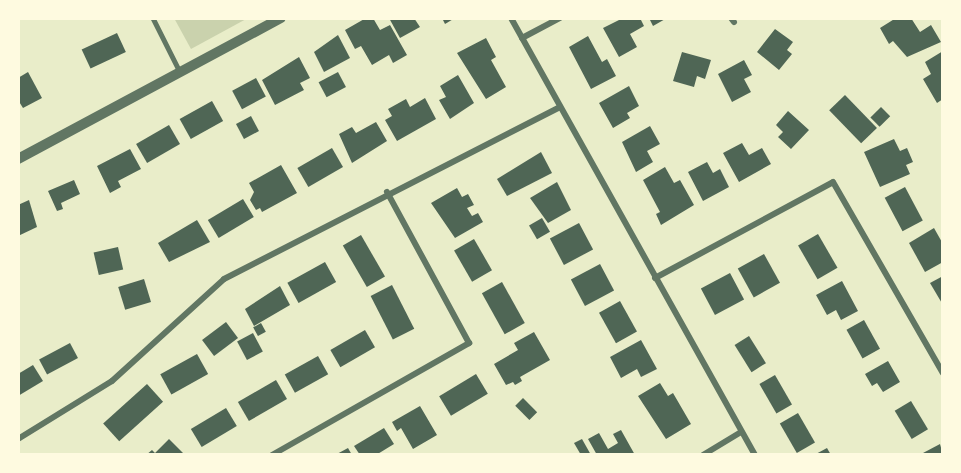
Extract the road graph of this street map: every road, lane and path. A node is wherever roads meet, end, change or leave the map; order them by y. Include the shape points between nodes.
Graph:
1 (153, 18) edge
2 (281, 18) edge
3 (511, 18) edge
4 (560, 18) edge
5 (522, 38) junction
6 (180, 72) junction
7 (560, 106) junction
8 (18, 159) edge
9 (387, 192) junction
10 (655, 278) junction
11 (943, 373) edge
12 (741, 432) junction
13 (18, 439) edge
14 (272, 455) edge
15 (704, 455) edge
16 (755, 455) edge

1 - 6 lane
2 - 6 street
3 - 5 street
4 - 5 street
5 - 7 street
6 - 8 street
7 - 9 street
7 - 10 street
9 - 13 street via 224,279 111,381
9 - 14 street via 469,343
10 - 11 street via 833,183
10 - 12 street
12 - 15 street
12 - 16 street

